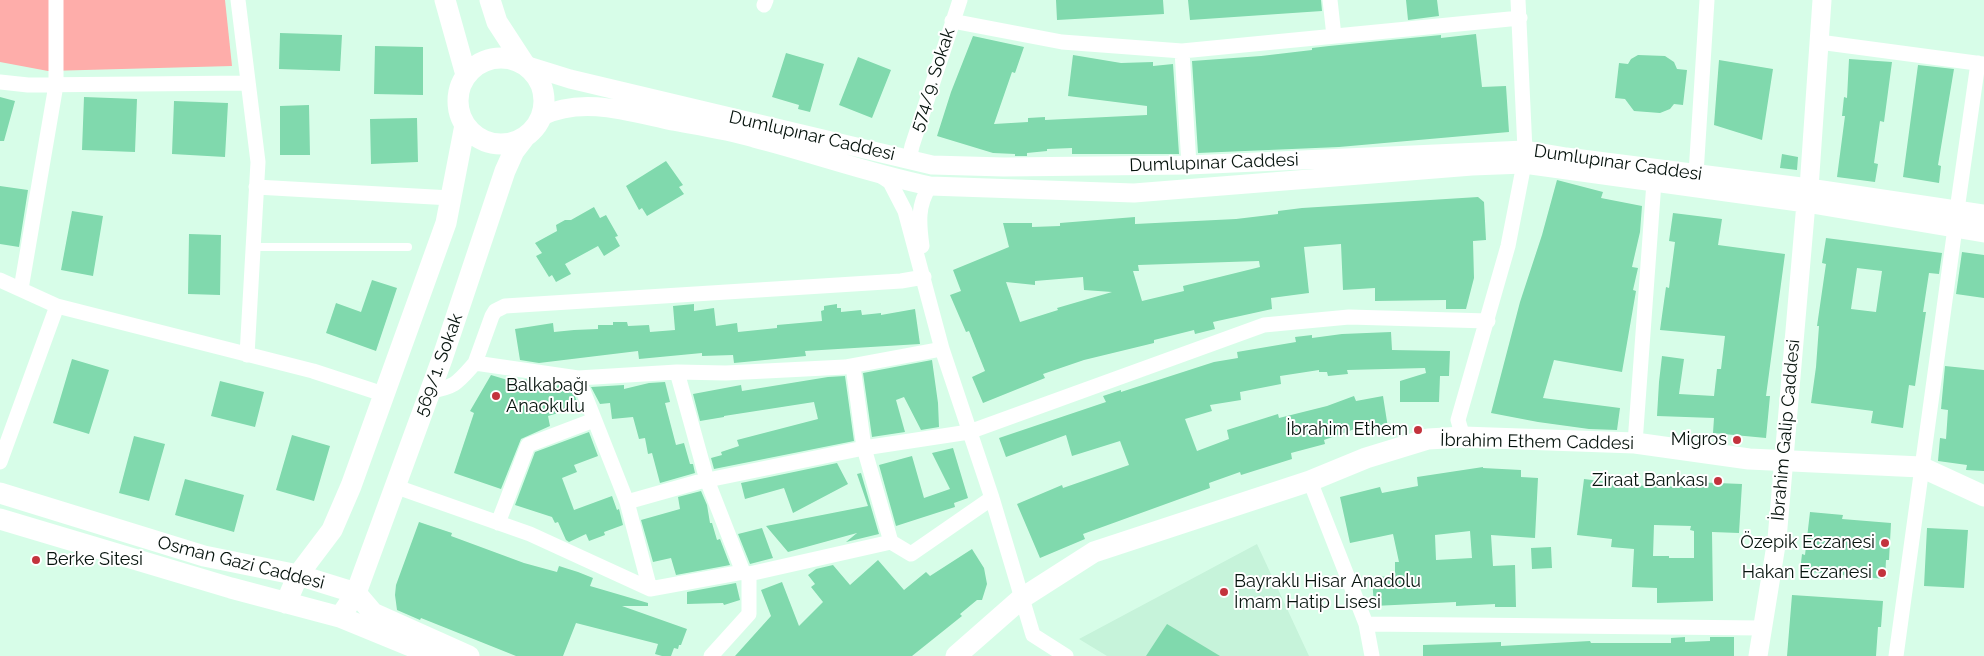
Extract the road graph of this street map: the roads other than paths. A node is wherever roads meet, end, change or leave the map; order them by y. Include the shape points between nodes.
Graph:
1 (56, 0) edge
2 (238, 0) edge
3 (444, 0) edge
4 (490, 0) edge
5 (960, 0) edge
6 (1330, 0) edge
7 (1518, 0) edge
8 (1707, 0) edge
9 (1822, 0) edge
10 (1520, 18) junction
11 (952, 21) junction
12 (1334, 36) junction
13 (1819, 42) junction
14 (1182, 51) junction
15 (1981, 64) edge
16 (526, 65) junction
17 (466, 75) junction
18 (0, 82) edge
19 (248, 83) junction
20 (56, 85) junction
21 (542, 116) junction
22 (465, 125) junction
23 (524, 138) junction
24 (1524, 157) junction
25 (909, 160) junction
26 (1189, 165) junction
27 (873, 171) junction
28 (1696, 174) junction
29 (1654, 182) junction
30 (930, 186) junction
31 (256, 187) junction
32 (1808, 196) junction
33 (451, 198) junction
34 (1984, 214) edge
35 (1956, 219) junction
36 (1984, 233) edge
37 (408, 246) dead end
38 (253, 247) junction
39 (924, 277) junction
40 (0, 280) edge
41 (21, 289) junction
42 (57, 306) junction
43 (1488, 321) junction
44 (942, 349) junction
45 (247, 355) junction
46 (475, 364) junction
47 (853, 366) junction
48 (677, 372) junction
49 (578, 378) junction
50 (430, 390) junction
51 (383, 394) junction
52 (594, 420) junction
53 (970, 432) junction
54 (1463, 437) junction
55 (1635, 443) junction
56 (864, 448) junction
57 (1783, 460) junction
58 (0, 462) edge
59 (1921, 467) junction
60 (707, 480) junction
61 (1310, 481) junction
62 (394, 486) junction
63 (0, 493) edge
64 (1984, 496) edge
65 (992, 498) junction
66 (627, 502) junction
67 (0, 520) edge
68 (498, 523) junction
69 (891, 542) junction
70 (746, 573) junction
71 (298, 576) junction
72 (650, 589) junction
73 (356, 593) junction
74 (1022, 598) junction
75 (286, 603) junction
76 (340, 617) junction
77 (1366, 624) junction
78 (1762, 628) junction
79 (435, 656) edge
80 (469, 656) edge
81 (711, 656) edge
82 (956, 656) edge
83 (1066, 656) edge
84 (1372, 656) edge
85 (1758, 656) edge
86 (1896, 656) edge

1 - 20 street
2 - 19 street
3 - 17 main road
4 - 16 main road via 497,22
5 - 11 street, 574/9. Sokak
6 - 12 street
7 - 10 street
8 - 28 street
9 - 13 street, İbrahim Galip Caddesi
10 - 12 street
10 - 24 street
11 - 14 street via 1062,42
11 - 25 street, 574/9. Sokak
12 - 14 street
13 - 15 street
13 - 32 street, İbrahim Galip Caddesi
14 - 26 street
15 - 35 street
16 - 17 main road via 514,59 487,60
16 - 21 main road via 543,88
16 - 25 street, Dumlupınar Caddesi via 570,79
17 - 22 main road via 457,100
18 - 20 street
19 - 20 street
19 - 31 street via 258,162
20 - 41 street
21 - 23 main road via 535,129
21 - 27 street, Dumlupınar Caddesi via 573,106 612,109 751,137
22 - 23 main road via 474,135 492,143 512,143
22 - 33 main road
23 - 50 main road, 569/1. Sokak via 505,171
24 - 26 street, Dumlupınar Caddesi
24 - 28 street, Dumlupınar Caddesi via 1566,157
24 - 29 street
24 - 30 street, Dumlupınar Caddesi via 1472,166 1134,193
24 - 43 street via 1508,246
25 - 26 street, Dumlupınar Caddesi via 1004,167
27 - 30 street, Dumlupınar Caddesi
27 - 39 street via 890,182 897,194
28 - 32 street, Dumlupınar Caddesi
29 - 32 street
29 - 55 street
30 - 39 street via 919,215
31 - 33 street
31 - 38 street
32 - 35 street, Dumlupınar Caddesi
32 - 57 street, İbrahim Galip Caddesi
33 - 51 main road via 446,223
34 - 35 street, Dumlupınar Caddesi
35 - 36 street
35 - 59 street
37 - 38 lane
38 - 45 street
39 - 44 street
39 - 46 street via 505,306 492,316
40 - 41 street
41 - 42 street
42 - 45 street
42 - 58 street
43 - 53 street via 1350,317 1264,325
43 - 54 street via 1458,420
44 - 47 street
44 - 53 street
45 - 51 street
46 - 49 street
46 - 50 street via 456,384
47 - 48 street via 726,373
47 - 56 street
48 - 49 street
48 - 60 street
49 - 52 street
50 - 62 main road, 569/1. Sokak
51 - 71 main road via 332,530
52 - 66 street
52 - 68 street via 528,444
53 - 56 street
53 - 65 street
54 - 55 main road, İbrahim Ethem Caddesi
54 - 61 main road, İbrahim Ethem Caddesi via 1428,440 1366,458
55 - 57 main road, İbrahim Ethem Caddesi via 1749,459
56 - 60 street
56 - 69 street
57 - 59 main road, İbrahim Ethem Caddesi
57 - 78 street, İbrahim Galip Caddesi via 1777,539
59 - 64 main road, İbrahim Ethem Caddesi
59 - 86 street
60 - 66 street
60 - 70 street
61 - 74 main road, İbrahim Ethem Caddesi via 1094,552
61 - 77 street
62 - 68 street
62 - 73 main road, 569/1. Sokak
63 - 71 main road, Osman Gazi Caddesi via 204,556
65 - 69 street via 911,554
65 - 74 street
66 - 72 street
67 - 75 main road, Osman Gazi Caddesi
68 - 72 street via 530,534
69 - 70 street
70 - 72 street
70 - 81 street via 750,614
71 - 73 main road, Osman Gazi Caddesi
71 - 75 main road
73 - 76 main road, 569/1. Sokak
73 - 80 main road via 373,613
74 - 82 main road, İbrahim Ethem Caddesi
74 - 83 street via 1033,635
75 - 76 main road, Osman Gazi Caddesi
76 - 79 main road, Osman Gazi Caddesi
77 - 78 street
77 - 84 street
78 - 85 street, İbrahim Galip Caddesi

